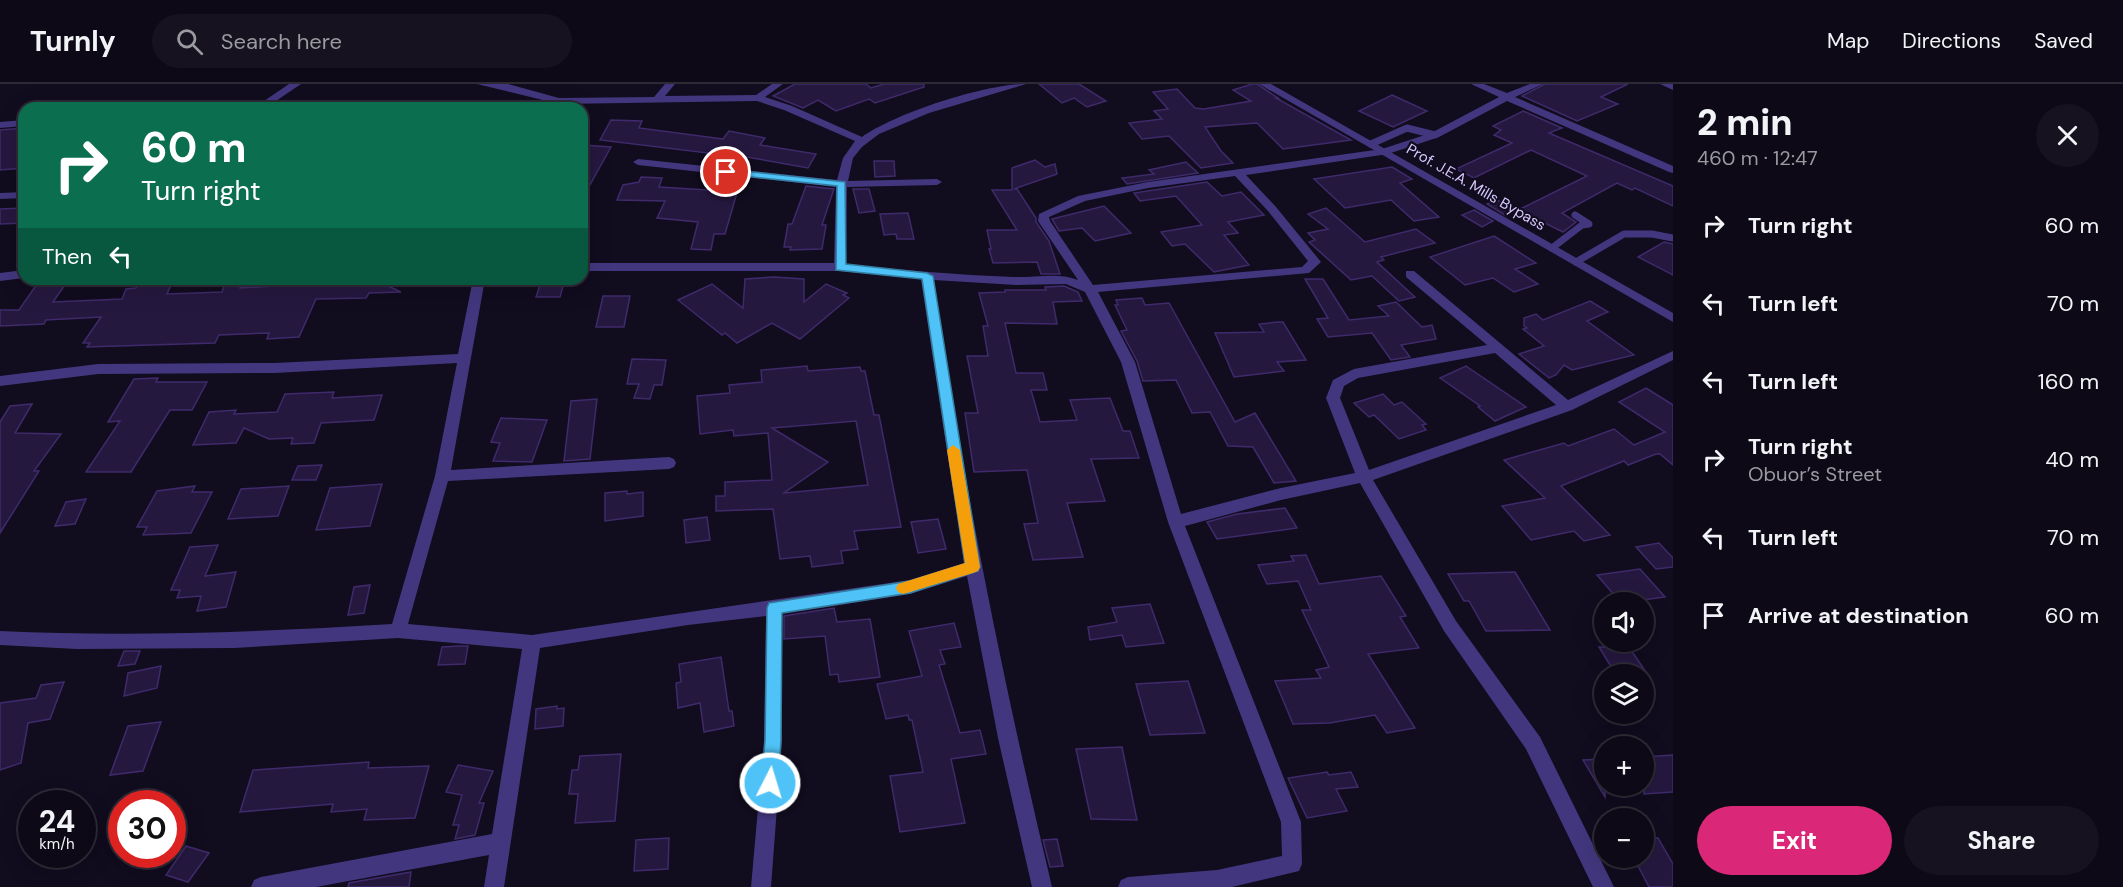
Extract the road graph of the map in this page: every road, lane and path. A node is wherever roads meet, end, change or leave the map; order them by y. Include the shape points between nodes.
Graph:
1 (296, 84) edge
2 (482, 84) edge
3 (502, 84) edge
4 (670, 84) edge
5 (778, 84) edge
6 (1021, 84) edge
7 (1264, 84) edge
8 (1476, 84) edge
9 (1538, 84) edge
10 (1665, 84) edge
11 (1673, 87) edge
12 (1507, 97) junction
13 (658, 98) junction
14 (758, 98) junction
15 (270, 102) edge
16 (551, 102) edge
17 (588, 102) edge
18 (18, 124) edge
19 (0, 125) edge
20 (1435, 135) junction
21 (863, 141) junction
22 (1371, 144) junction
23 (1384, 152) junction
24 (638, 162) dead end
25 (1673, 170) edge
26 (1239, 174) junction
27 (937, 182) dead end
28 (842, 184) junction
29 (18, 195) edge
30 (0, 196) edge
31 (1575, 215) dead end
32 (1673, 238) edge
33 (1552, 248) junction
34 (1576, 262) junction
35 (588, 267) edge
36 (840, 267) junction
37 (1410, 274) dead end
38 (18, 275) edge
39 (927, 276) junction
40 (0, 277) edge
41 (478, 285) edge
42 (1090, 289) junction
43 (1673, 318) edge
44 (1497, 348) junction
45 (1673, 355) edge
46 (464, 357) junction
47 (0, 381) edge
48 (1567, 406) junction
49 (669, 463) dead end
50 (442, 476) junction
51 (1364, 477) junction
52 (1176, 522) junction
53 (973, 567) junction
54 (774, 608) junction
55 (398, 631) junction
56 (0, 638) edge
57 (532, 642) junction
58 (500, 843) junction
59 (261, 887) edge
60 (494, 887) edge
61 (761, 887) edge
62 (1042, 887) edge
63 (1128, 887) edge
64 (1604, 887) edge

1 - 15 street
2 - 3 street
3 - 16 street
4 - 13 street
5 - 14 street
6 - 21 street via 922,112 882,128
7 - 22 street, Prof. J.E.A. Mills Bypass
8 - 12 street
9 - 12 street
10 - 11 street
12 - 20 street
12 - 25 street
13 - 14 street
13 - 17 street
14 - 21 street
18 - 19 street
20 - 22 lane via 1407,128
20 - 23 street
21 - 28 street via 848,158
22 - 23 street, Prof. J.E.A. Mills Bypass
23 - 26 street
23 - 33 street, Prof. J.E.A. Mills Bypass
24 - 28 street
26 - 42 street via 1082,198 1043,216
26 - 42 street via 1315,262 1305,270
27 - 28 street
28 - 36 street
29 - 30 street
31 - 33 lane via 1589,224
32 - 34 lane via 1624,234
33 - 34 street, Prof. J.E.A. Mills Bypass
34 - 43 street, Prof. J.E.A. Mills Bypass
35 - 36 street
36 - 39 street
37 - 44 street
38 - 40 street
39 - 42 street via 1067,280
39 - 53 street
41 - 46 street
42 - 52 street via 1128,362
44 - 48 street
44 - 51 street via 1354,374 1338,383 1333,398
45 - 48 street
46 - 47 street via 274,368 98,369
46 - 50 street
48 - 51 street
49 - 50 street
50 - 55 street
51 - 52 street
51 - 64 street via 1450,626 1533,743
52 - 63 street via 1292,822 1292,864 1217,880
53 - 54 street via 910,587
53 - 62 street
54 - 57 street
54 - 61 street via 773,741
55 - 56 street via 234,641 77,642
55 - 57 street
57 - 58 street
58 - 59 street
58 - 60 street

